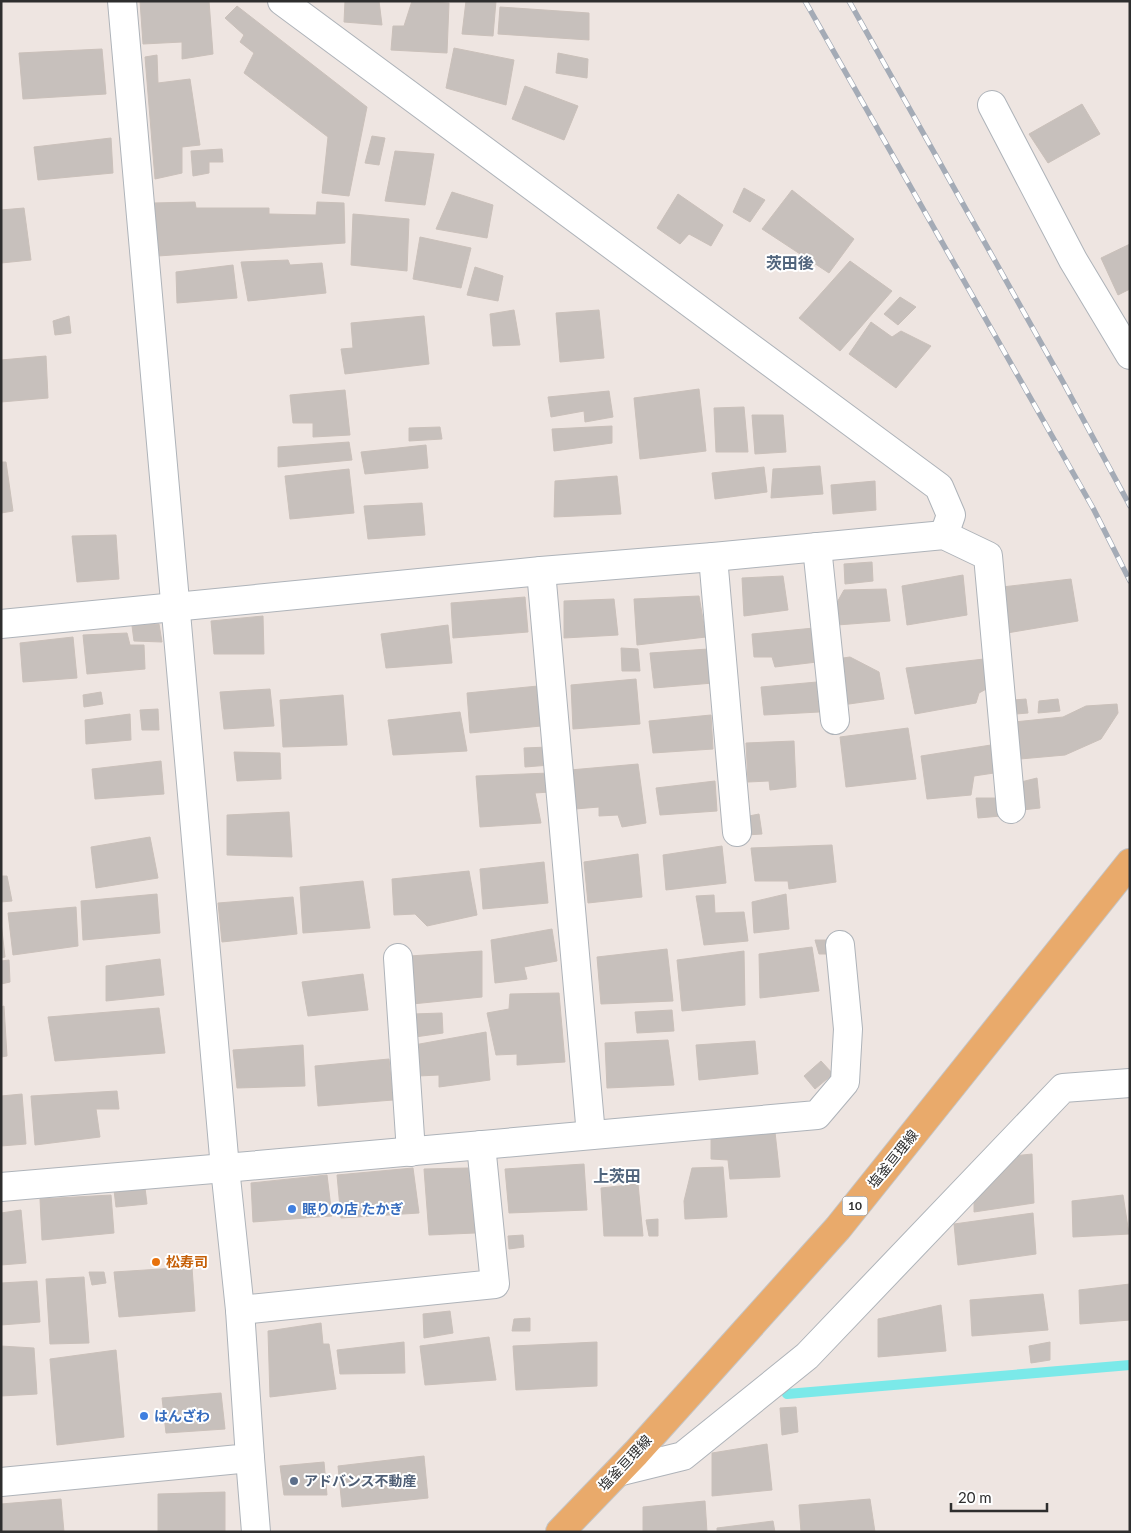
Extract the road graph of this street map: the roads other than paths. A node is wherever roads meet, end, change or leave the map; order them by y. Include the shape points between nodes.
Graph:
1 (122, 1) edge
2 (282, 1) edge
3 (992, 105) dead end
4 (1130, 355) edge
5 (944, 535) junction
6 (818, 547) junction
7 (713, 557) junction
8 (541, 571) junction
9 (176, 607) junction
10 (1, 624) edge
11 (835, 720) dead end
12 (1011, 809) dead end
13 (737, 832) dead end
14 (1130, 863) edge
15 (840, 945) dead end
16 (398, 958) dead end
17 (1130, 1083) edge
18 (590, 1135) junction
19 (481, 1146) junction
20 (412, 1152) junction
21 (225, 1168) junction
22 (1, 1187) edge
23 (240, 1310) junction
24 (250, 1458) junction
25 (618, 1472) junction
26 (1, 1482) edge
27 (256, 1532) edge
28 (560, 1532) edge

1 - 9 street
2 - 5 street via 938,487 951,515
3 - 4 street via 1074,260
5 - 6 street
5 - 12 street via 988,556
6 - 7 street
6 - 11 street
7 - 8 street
7 - 13 street
8 - 9 street
8 - 18 street
9 - 10 street
9 - 21 street
14 - 25 main road, 塩釜亘理線 / 10 via 838,1228
15 - 18 street via 848,1029 845,1082 817,1115
16 - 20 street
17 - 25 street via 1062,1088 807,1356 683,1456
18 - 19 street
19 - 20 street
19 - 23 street via 495,1284
20 - 21 street
21 - 22 street
21 - 23 street
23 - 24 street
24 - 26 street
24 - 27 street
25 - 28 main road, 塩釜亘理線 / 10

